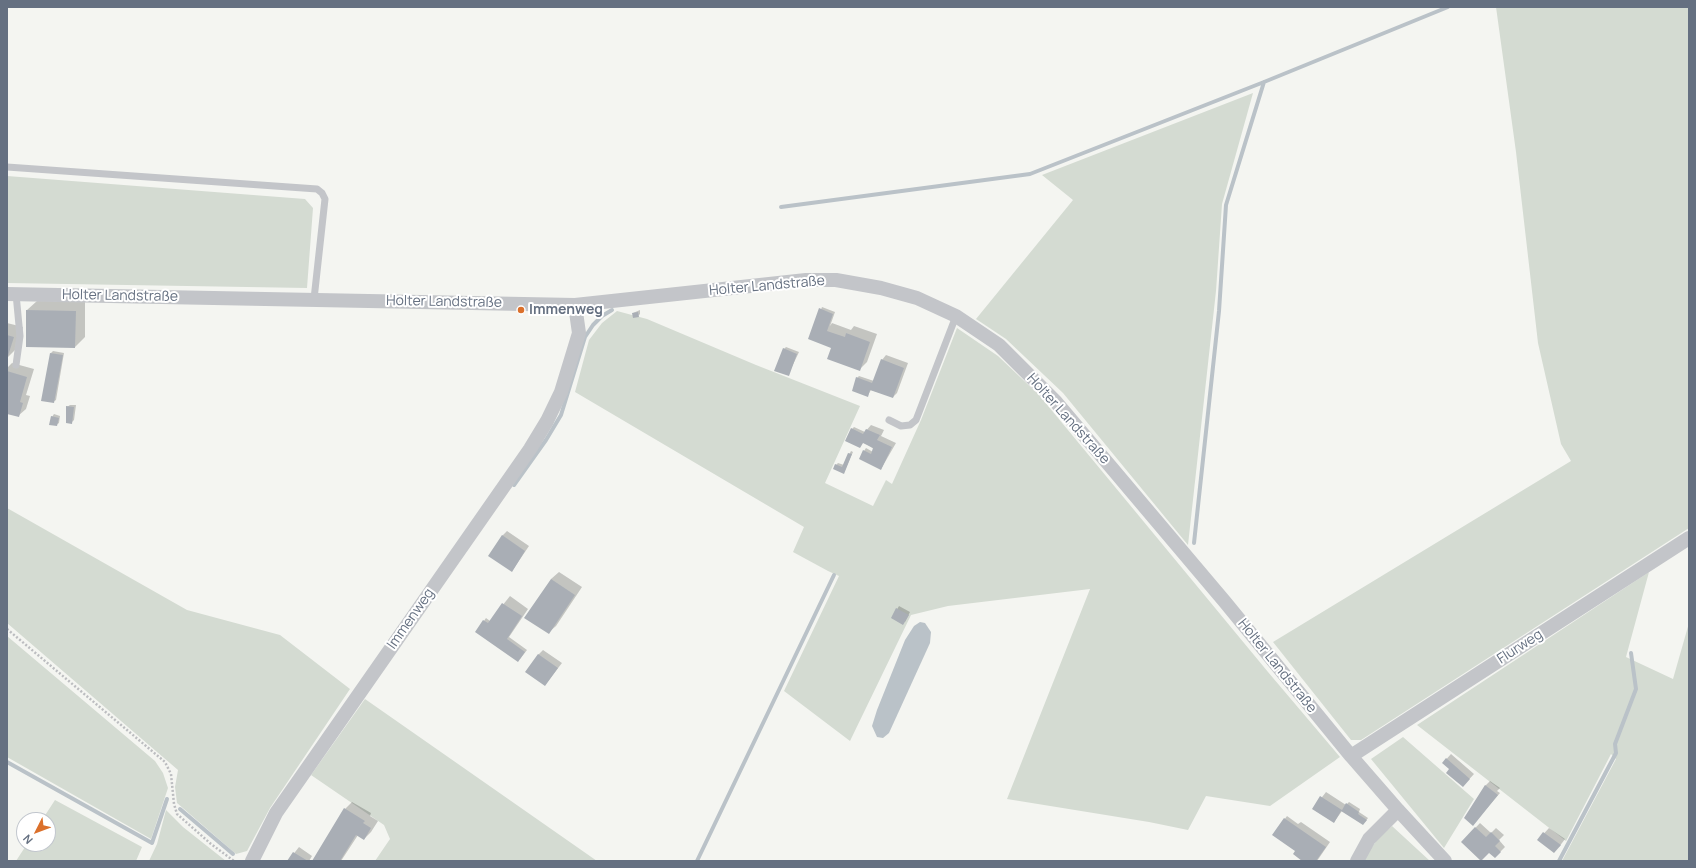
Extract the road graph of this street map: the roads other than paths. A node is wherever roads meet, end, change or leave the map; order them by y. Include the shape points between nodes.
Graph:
1 (7, 167) edge
2 (12, 294) edge
3 (314, 299) junction
4 (575, 305) junction
5 (956, 316) junction
6 (16, 365) dead end
7 (889, 420) dead end
8 (1689, 538) edge
9 (1351, 756) junction
10 (1398, 810) junction
11 (252, 861) edge
12 (1357, 861) edge
13 (1445, 861) edge

1 - 3 lane via 316,189 326,199
2 - 3 street, Holter Landstraße
2 - 6 lane via 20,336
3 - 4 street, Holter Landstraße
4 - 5 street, Holter Landstraße via 806,280 836,280 917,298
4 - 11 street, Immenweg via 579,333 561,392 547,421 276,813
5 - 7 lane via 916,420 910,425 901,426
5 - 9 street, Holter Landstraße via 999,345 1056,402
8 - 9 street, Flurweg
9 - 10 street, Holter Landstraße
10 - 12 street via 1369,839
10 - 13 street, Holter Landstraße

